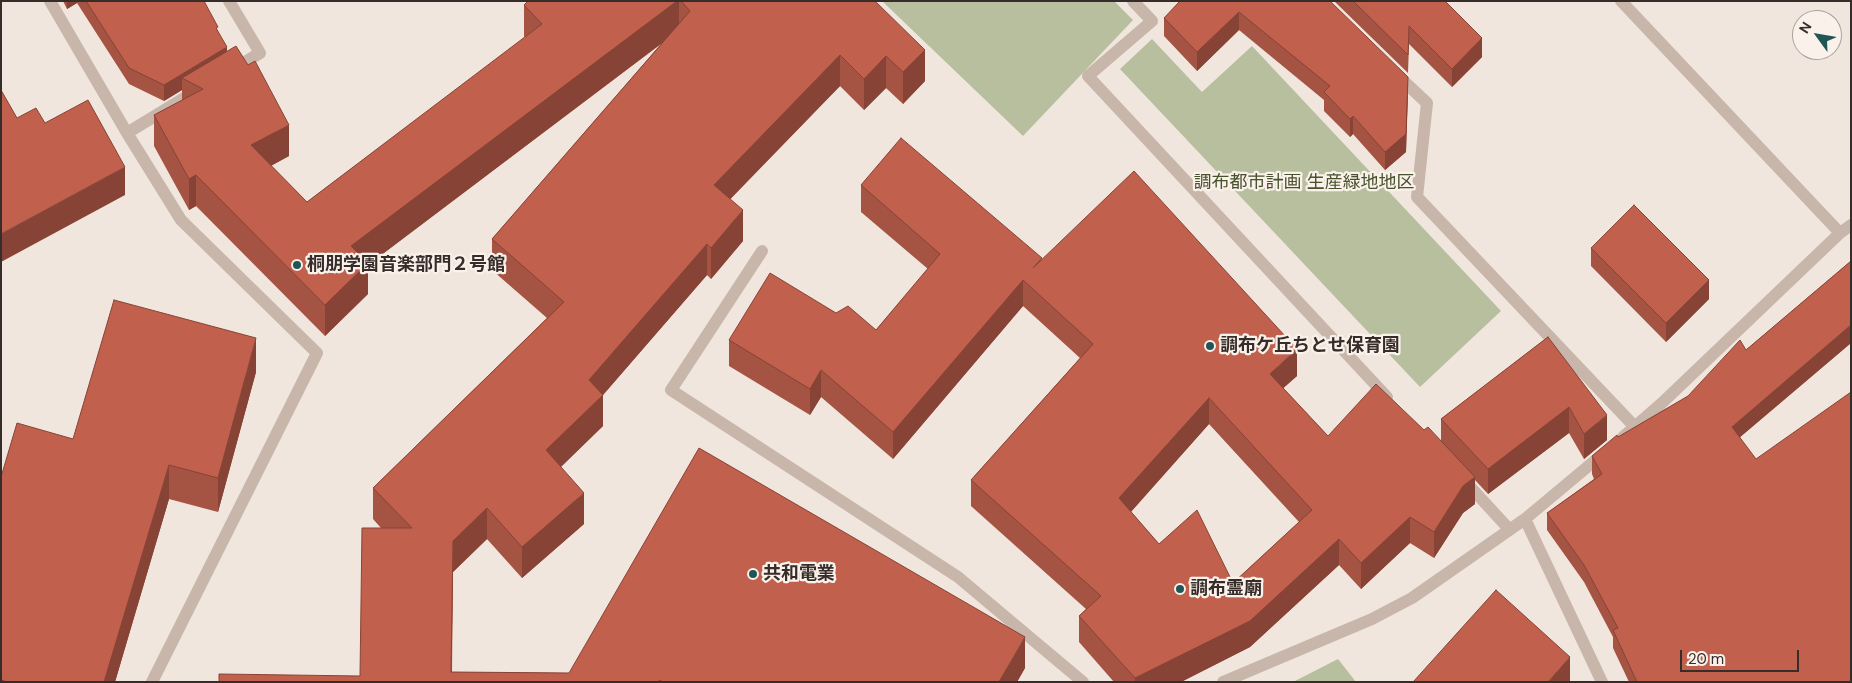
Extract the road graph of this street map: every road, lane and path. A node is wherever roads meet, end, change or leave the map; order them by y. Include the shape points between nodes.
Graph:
1 (50, 1) edge
2 (229, 1) edge
3 (1133, 1) edge
4 (1621, 1) edge
5 (1384, 62) edge
6 (127, 133) junction
7 (1851, 225) edge
8 (1840, 233) junction
9 (762, 251) dead end
10 (1394, 404) edge
11 (1635, 427) junction
12 (1455, 470) edge
13 (1525, 519) junction
14 (1509, 529) junction
15 (152, 682) edge
16 (1084, 682) edge
17 (1223, 682) edge
18 (1602, 682) edge

1 - 6 street
2 - 6 street via 260,53
3 - 10 street via 1152,21 1088,76
4 - 8 street
5 - 11 street via 1426,103 1417,197
6 - 15 street via 181,220 317,353
7 - 8 street
8 - 11 street
9 - 16 street via 671,390 958,577
11 - 13 street
12 - 14 street
13 - 14 street
13 - 18 street
14 - 17 street via 1412,598 1372,619

